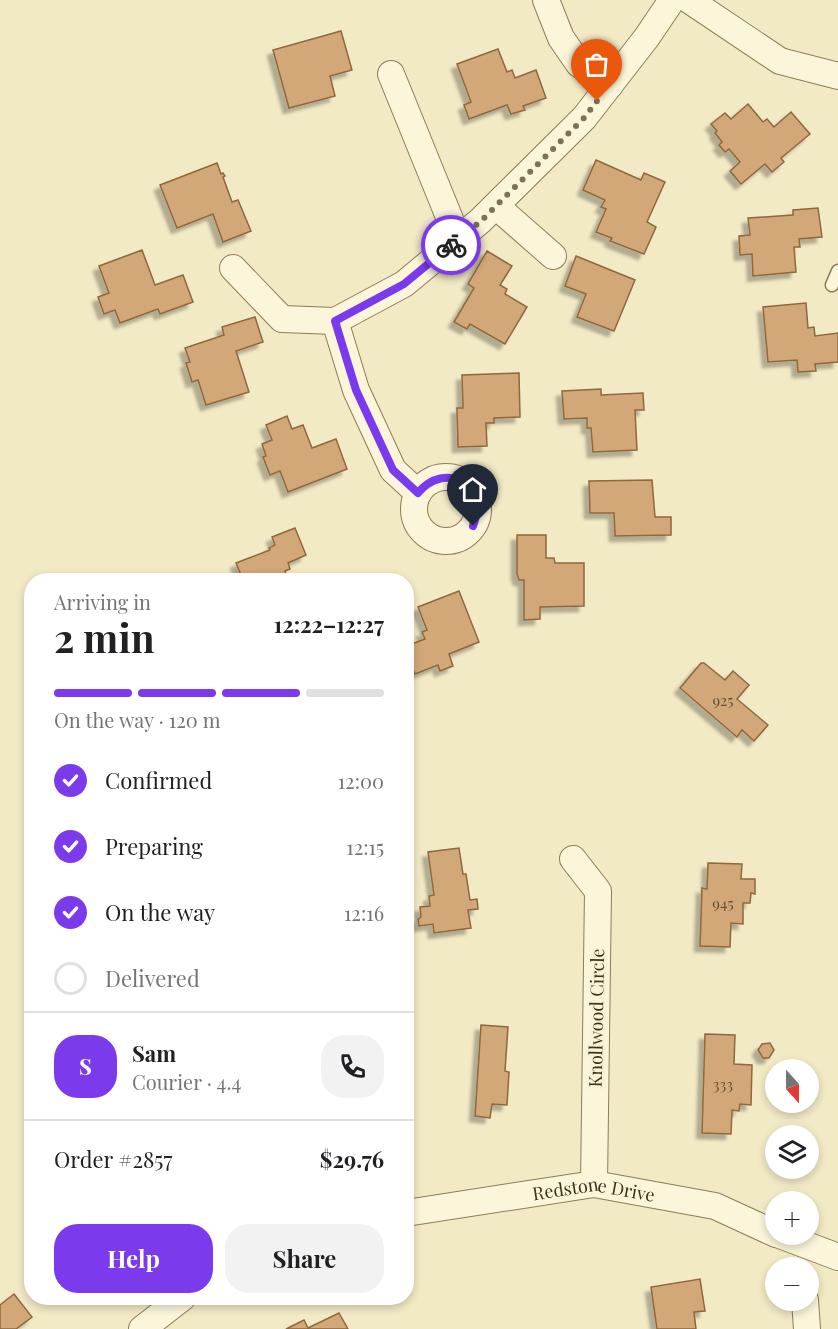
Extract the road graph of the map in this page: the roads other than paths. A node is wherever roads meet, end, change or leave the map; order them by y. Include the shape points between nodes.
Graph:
1 (546, 0) edge
2 (672, 0) edge
3 (689, 0) edge
4 (391, 74) dead end
5 (838, 76) edge
6 (610, 85) junction
7 (496, 206) junction
8 (458, 239) junction
9 (553, 256) dead end
10 (232, 268) dead end
11 (838, 271) edge
12 (832, 285) dead end
13 (335, 321) junction
14 (418, 493) dead end
15 (573, 859) dead end
16 (594, 1185) junction
17 (414, 1212) edge
18 (765, 1232) edge
19 (789, 1245) edge
20 (838, 1257) edge
21 (173, 1305) edge
22 (806, 1311) edge
23 (142, 1329) edge
24 (807, 1329) edge

1 - 6 street via 561,38 579,64
2 - 6 street
3 - 5 street via 780,62
4 - 8 street
6 - 7 street via 584,118
7 - 8 street
7 - 9 street
8 - 13 street via 404,284
10 - 13 street via 282,319
11 - 12 lane
13 - 14 street via 356,390 393,470
15 - 16 street, Knollwood Circle via 598,891
16 - 17 street, Redstone Drive
16 - 18 street, Redstone Drive via 715,1206
19 - 20 street, Redstone Drive
21 - 23 street
22 - 24 street

